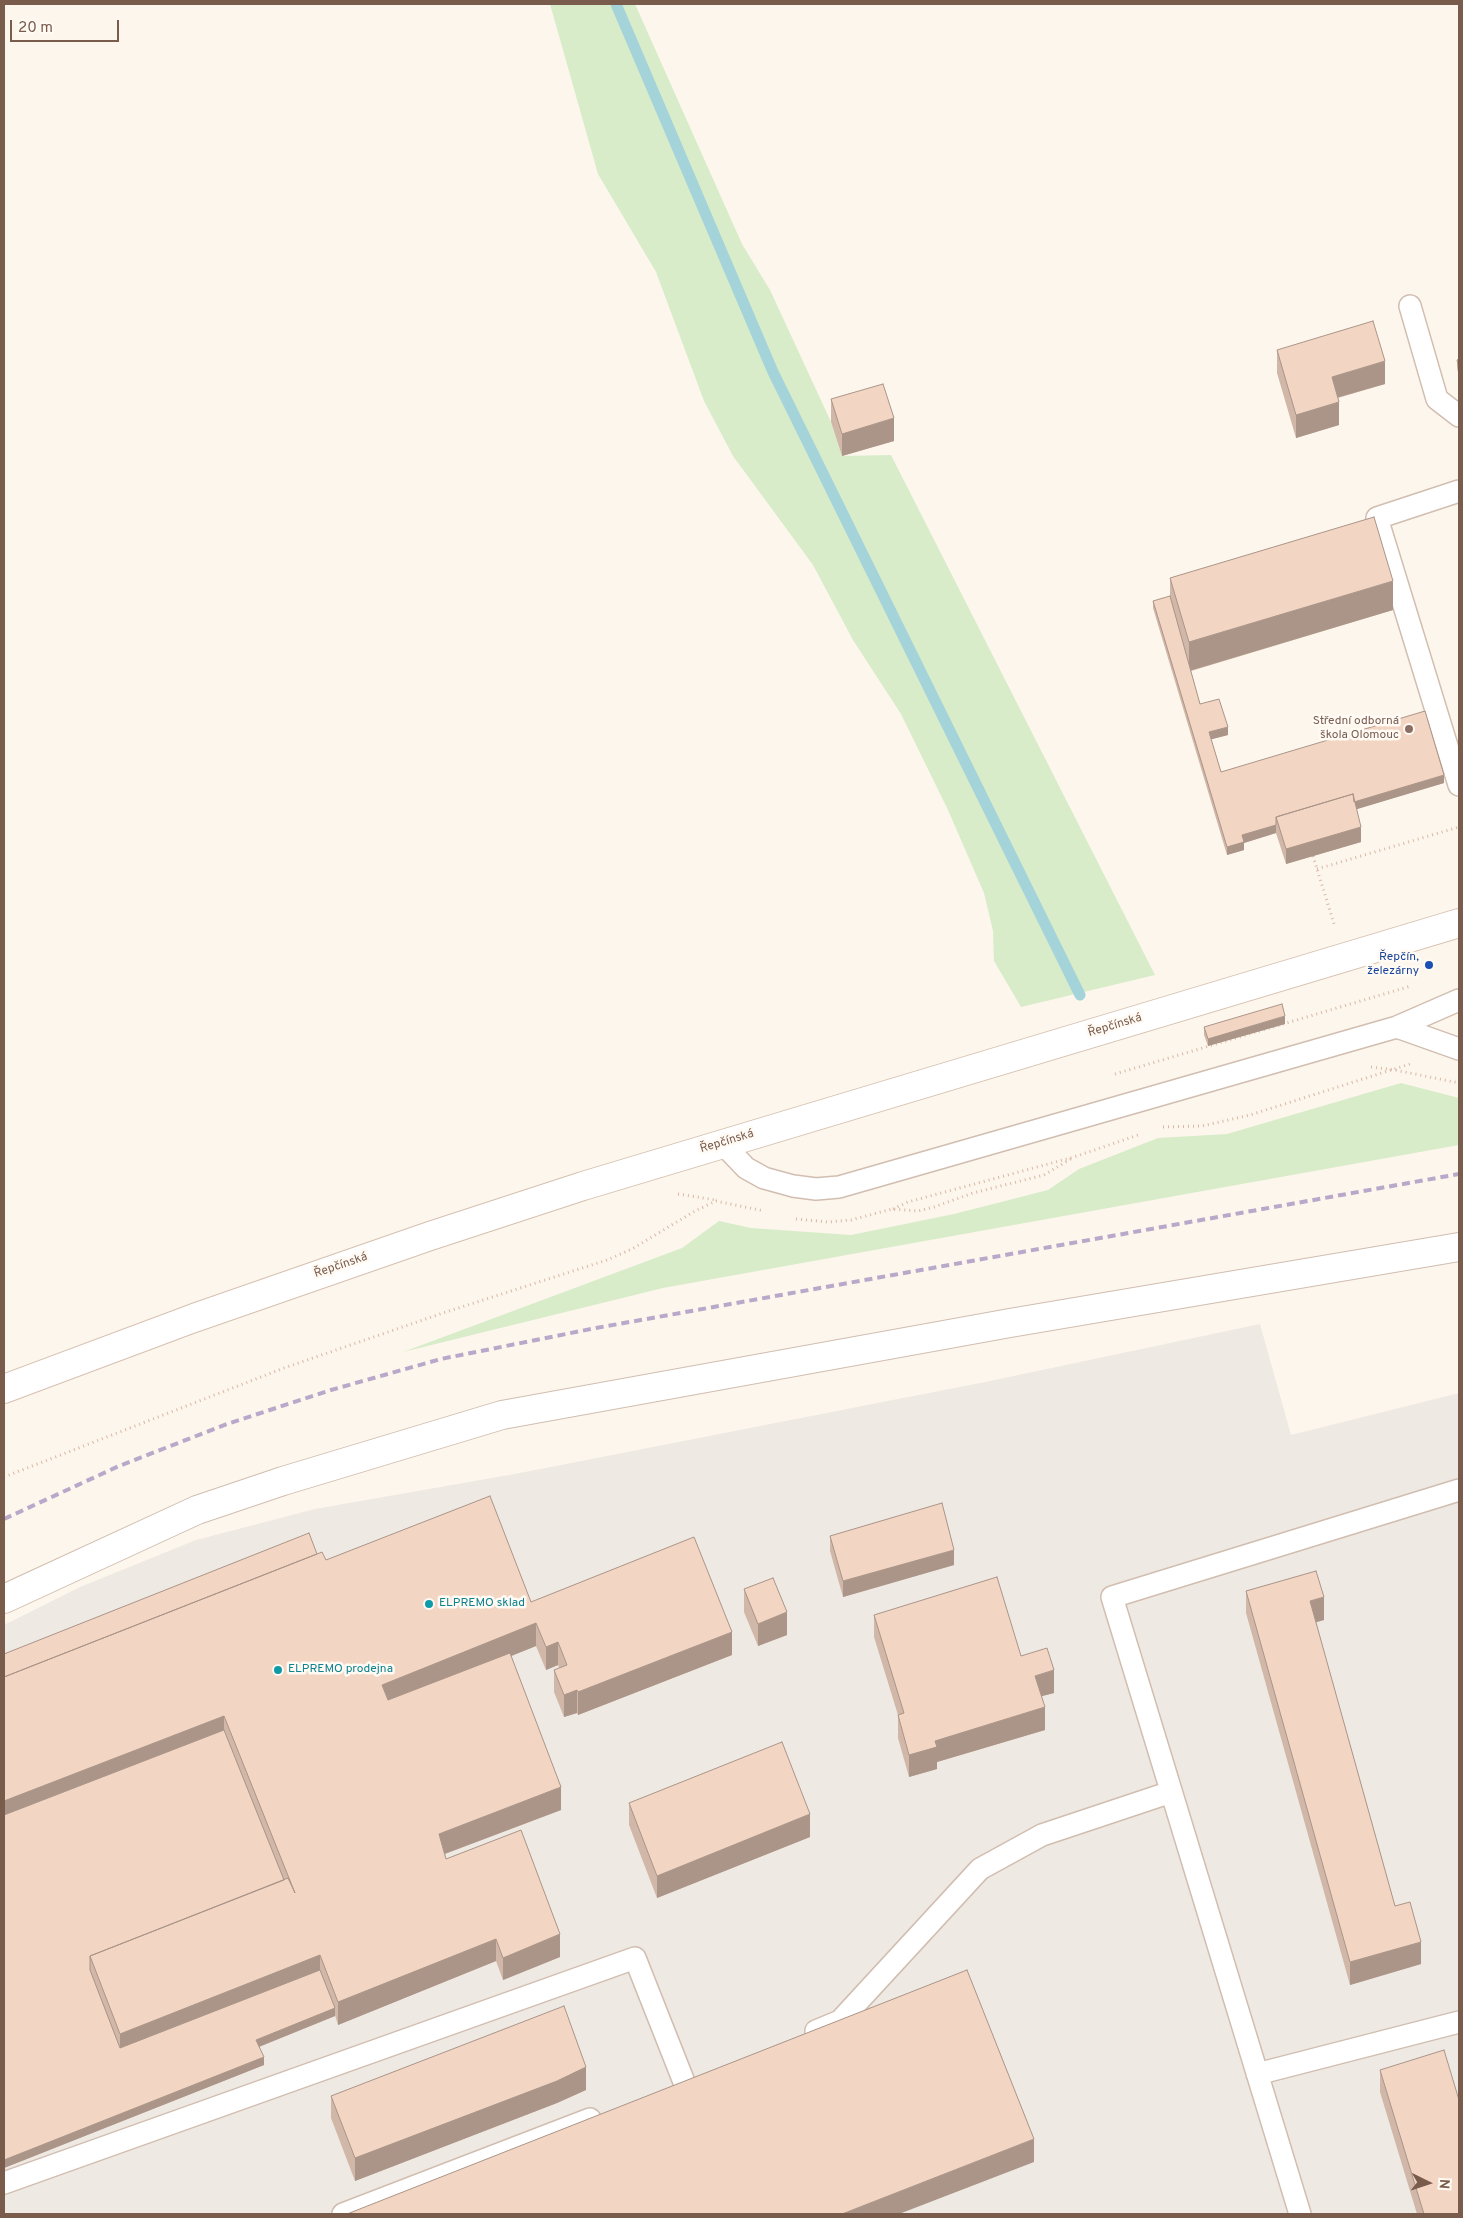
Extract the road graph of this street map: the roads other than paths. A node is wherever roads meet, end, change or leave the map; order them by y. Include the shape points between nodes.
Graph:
1 (1410, 306) dead end
2 (1459, 416) edge
3 (1459, 491) edge
4 (1459, 785) edge
5 (1459, 923) edge
6 (1459, 1000) edge
7 (1397, 1026) junction
8 (1459, 1049) edge
9 (723, 1144) junction
10 (1459, 1247) edge
11 (4, 1389) edge
12 (1459, 1490) edge
13 (4, 1599) edge
14 (1171, 1792) junction
15 (1459, 2022) edge
16 (794, 2039) edge
17 (1257, 2074) junction
18 (684, 2082) edge
19 (610, 2111) edge
20 (4, 2182) edge
21 (343, 2214) edge
22 (1300, 2214) edge

1 - 2 lane via 1438,399
3 - 4 lane via 1376,518
5 - 9 street, Řepčínská
6 - 7 lane
7 - 8 lane
7 - 9 lane via 840,1187 809,1188 764,1178 746,1168
9 - 11 street, Řepčínská via 430,1236 194,1318
10 - 13 street via 1010,1323 502,1415 197,1510
12 - 14 lane via 1112,1597
14 - 16 lane via 1042,1835 980,1869 840,2021
14 - 17 lane
15 - 17 lane
17 - 22 lane
18 - 20 lane via 635,1958
19 - 21 lane

